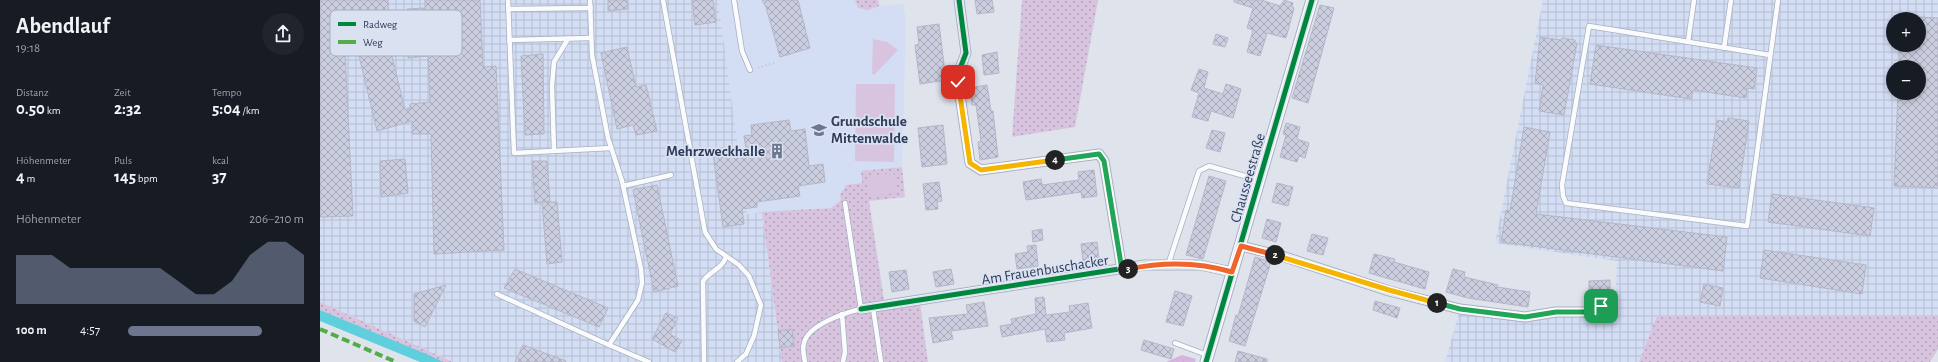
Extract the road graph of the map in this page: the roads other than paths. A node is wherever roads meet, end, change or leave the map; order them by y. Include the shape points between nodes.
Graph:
1 (508, 0) edge
2 (590, 0) edge
3 (663, 0) edge
4 (734, 0) edge
5 (959, 0) edge
6 (1312, 0) edge
7 (1694, 0) edge
8 (1731, 0) edge
9 (1778, 0) edge
10 (590, 8) junction
11 (508, 9) junction
12 (592, 38) junction
13 (568, 39) junction
14 (509, 40) junction
15 (1688, 42) junction
16 (1724, 48) junction
17 (1770, 55) junction
18 (750, 70) road end
19 (611, 148) junction
20 (554, 151) junction
21 (671, 175) dead end
22 (1260, 180) junction
23 (623, 186) junction
24 (845, 203) road end
25 (1241, 246) junction
26 (726, 257) junction
27 (1168, 265) junction
28 (1122, 270) junction
29 (1232, 272) junction
30 (497, 294) dead end
31 (1601, 306) dead end
32 (873, 308) junction
33 (861, 310) junction
34 (842, 314) junction
35 (1175, 343) dead end
36 (608, 345) junction
37 (1207, 359) edge
38 (649, 362) edge
39 (704, 362) edge
40 (737, 362) edge
41 (805, 362) edge
42 (844, 362) edge
43 (881, 362) edge

1 - 11 lane
2 - 10 lane
3 - 26 lane via 705,232 716,249
4 - 18 lane via 740,38
5 - 28 street via 966,53 958,82 970,163 981,170 1099,154 1104,161
6 - 22 street, Chausseestraße
7 - 15 lane
8 - 16 lane
9 - 17 lane
10 - 11 lane
10 - 12 lane
11 - 14 lane
12 - 13 lane
12 - 19 lane via 592,55
13 - 14 lane
13 - 20 lane via 554,62
14 - 20 lane via 514,153
15 - 16 lane
15 - 17 lane via 1590,26 1562,185 1566,203 1748,226
16 - 17 lane
19 - 20 lane
19 - 23 lane
21 - 23 lane
22 - 25 street, Chausseestraße
22 - 27 lane via 1209,166 1198,171
23 - 36 lane via 642,283 638,300
24 - 33 lane
25 - 29 street, Chausseestraße
25 - 31 street via 1460,309 1525,317 1556,312 1596,312
26 - 39 lane via 725,262 703,281
26 - 40 lane via 739,265 749,276 761,305 754,336 746,354
27 - 28 street, Am Frauenbuschacker
27 - 29 street, Am Frauenbuschacker via 1200,266
28 - 32 street, Am Frauenbuschacker
29 - 37 street, Chausseestraße
30 - 36 lane
32 - 33 street, Am Frauenbuschacker
32 - 43 lane
33 - 34 lane
34 - 41 lane via 809,334 804,342
34 - 42 lane
35 - 37 lane
36 - 38 lane

